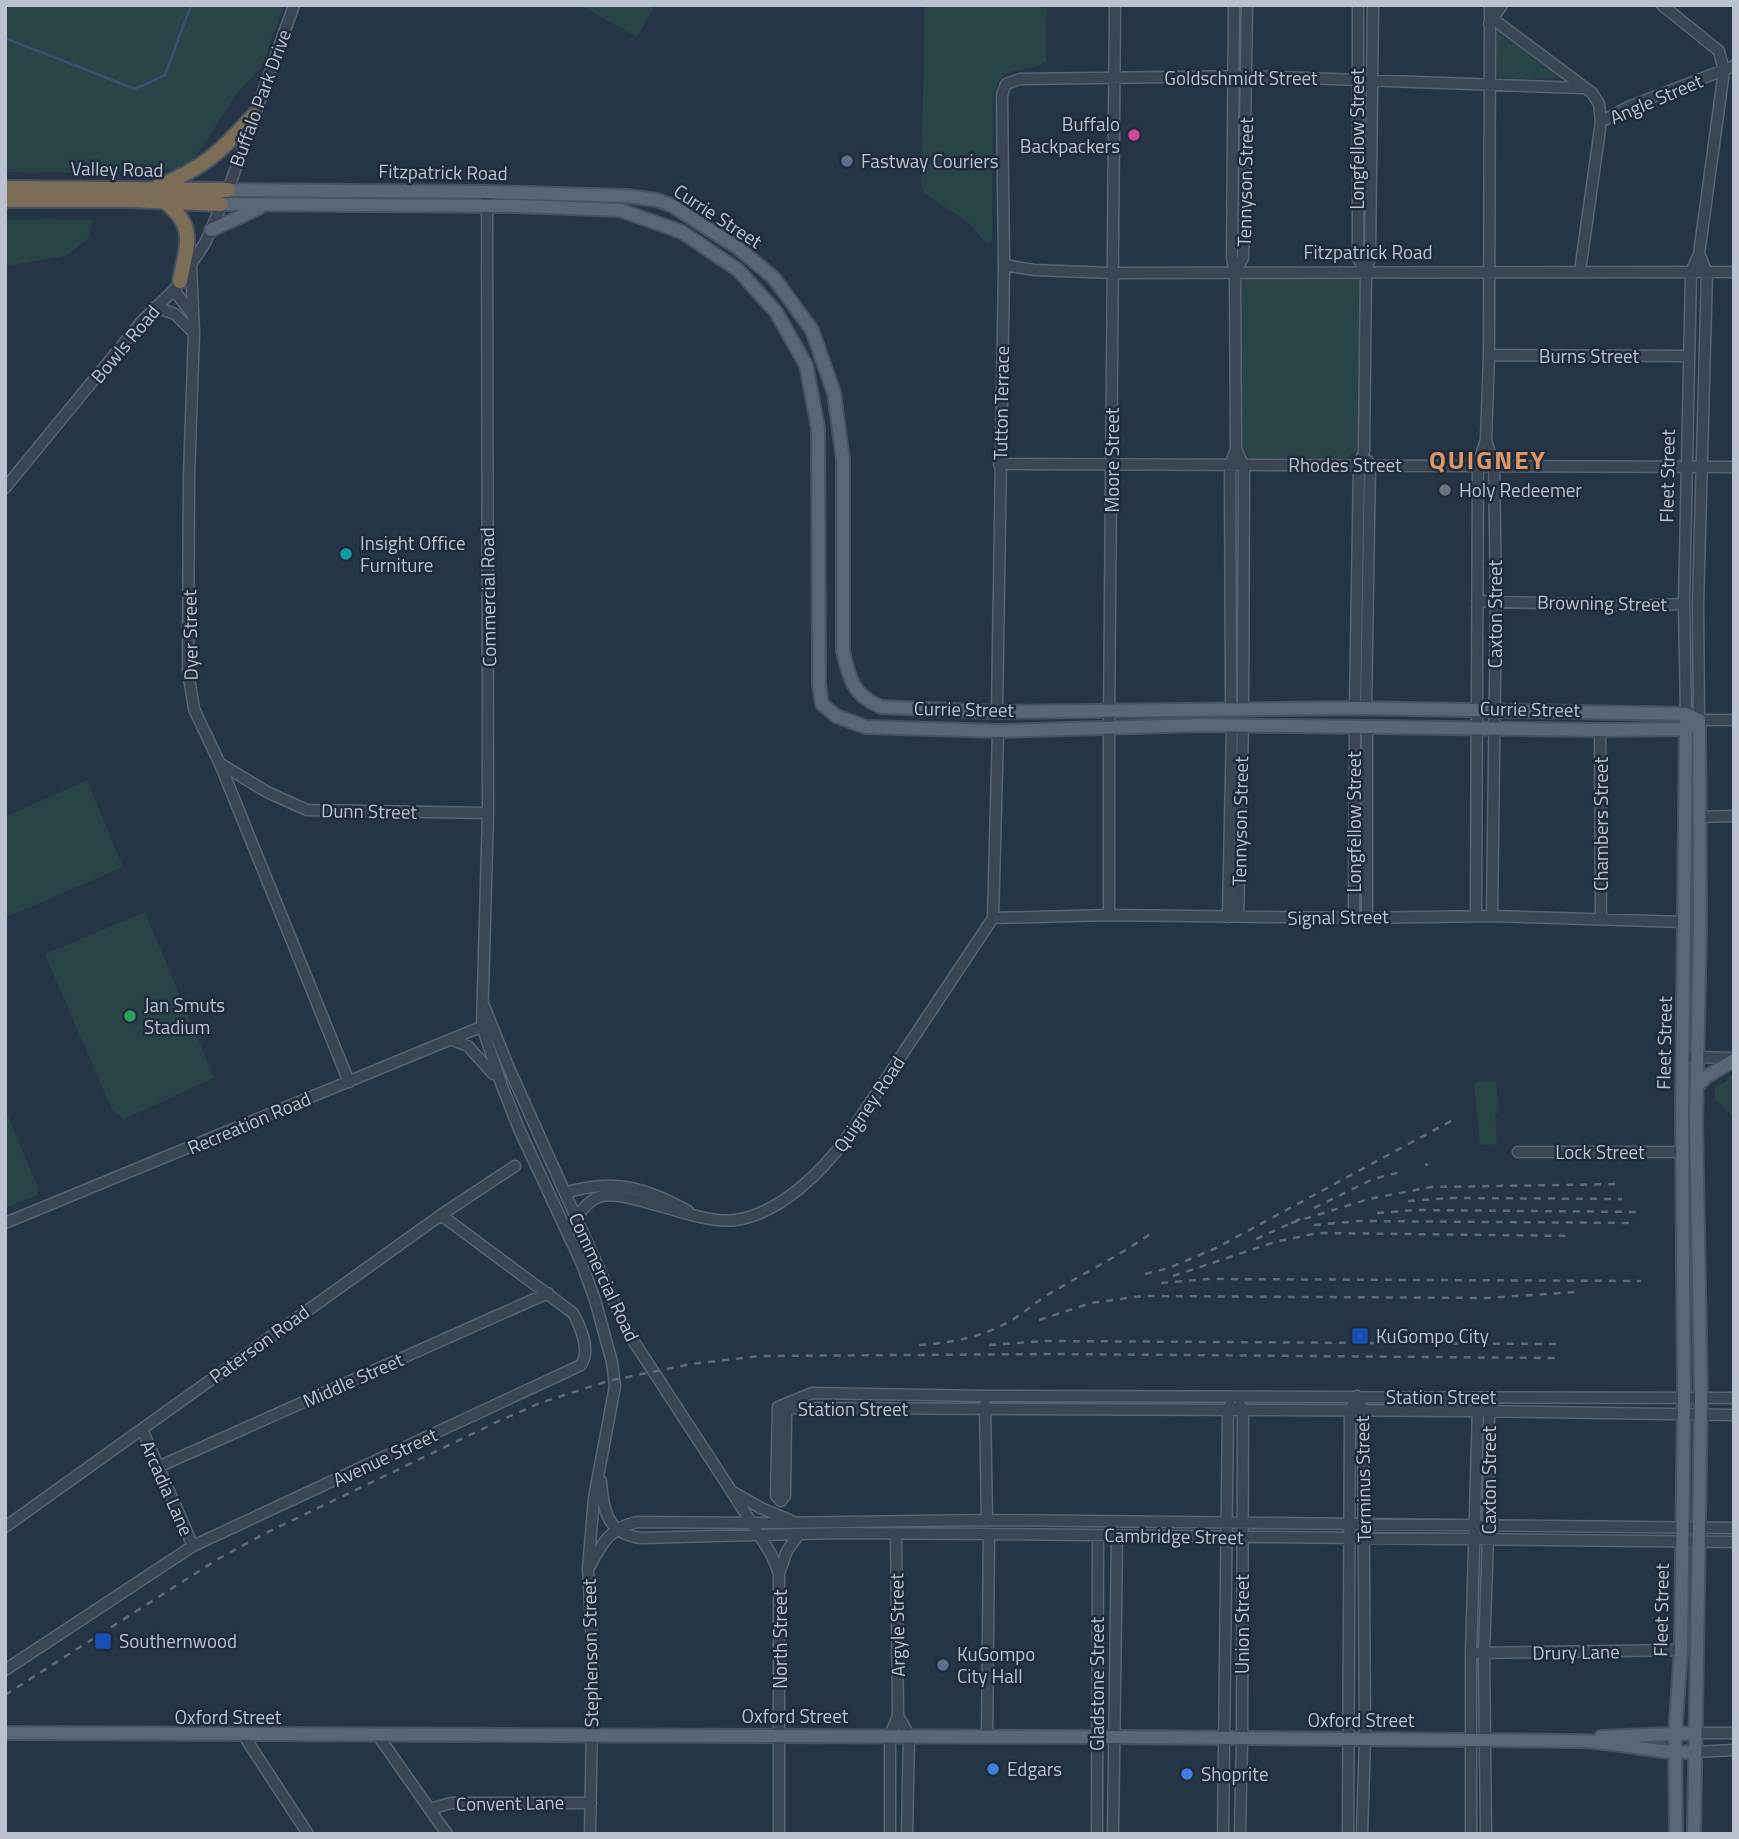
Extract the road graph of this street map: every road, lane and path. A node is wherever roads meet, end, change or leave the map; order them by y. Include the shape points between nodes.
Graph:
1 (293, 5) edge
2 (1115, 5) edge
3 (1234, 5) edge
4 (1247, 5) edge
5 (1358, 5) edge
6 (1373, 5) edge
7 (1490, 5) edge
8 (1502, 5) edge
9 (1662, 5) edge
10 (1491, 22) junction
11 (1734, 66) edge
12 (1724, 71) junction
13 (1233, 76) junction
14 (1246, 76) junction
15 (1114, 79) junction
16 (1357, 79) junction
17 (1372, 79) junction
18 (1488, 84) junction
19 (1582, 88) junction
20 (1002, 95) joint
21 (254, 115) junction
22 (1601, 122) junction
23 (5, 187) edge
24 (151, 189) junction
25 (228, 190) junction
26 (487, 192) junction
27 (5, 200) edge
28 (657, 200) joint
29 (164, 201) junction
30 (221, 204) junction
31 (266, 205) junction
32 (487, 206) junction
33 (620, 210) joint
34 (211, 230) junction
35 (1699, 254) junction
36 (1004, 264) junction
37 (191, 266) junction
38 (1366, 271) junction
39 (1489, 271) junction
40 (1580, 271) junction
41 (1112, 272) junction
42 (1235, 272) junction
43 (1691, 272) junction
44 (1707, 272) junction
45 (1734, 272) edge
46 (177, 286) junction
47 (155, 307) junction
48 (193, 315) junction
49 (194, 332) junction
50 (1489, 355) junction
51 (1688, 356) junction
52 (1486, 440) junction
53 (1236, 449) junction
54 (999, 464) junction
55 (1364, 465) junction
56 (1478, 465) junction
57 (1113, 466) junction
58 (1230, 466) junction
59 (1244, 466) junction
60 (1494, 466) junction
61 (1734, 467) edge
62 (1687, 468) junction
63 (1700, 468) junction
64 (5, 488) edge
65 (1477, 601) junction
66 (1496, 601) junction
67 (1684, 604) junction
68 (1360, 708) junction
69 (1237, 709) junction
70 (1476, 709) junction
71 (1494, 709) junction
72 (1109, 711) junction
73 (997, 712) junction
74 (1686, 714) junction
75 (1699, 720) junction
76 (1734, 720) edge
77 (1109, 726) junction
78 (1237, 726) junction
79 (1361, 726) junction
80 (1475, 727) junction
81 (1493, 727) junction
82 (1686, 729) junction
83 (1600, 730) junction
84 (998, 731) junction
85 (220, 764) junction
86 (488, 813) junction
87 (1734, 816) edge
88 (1699, 817) junction
89 (1110, 915) junction
90 (1476, 916) junction
91 (1492, 916) junction
92 (1233, 917) junction
93 (993, 918) junction
94 (1354, 918) junction
95 (1367, 918) junction
96 (1601, 918) junction
97 (1683, 922) junction
98 (1684, 986) junction
99 (1699, 986) junction
100 (487, 1025) junction
101 (452, 1040) junction
102 (1698, 1057) junction
103 (1684, 1058) junction
104 (1734, 1059) edge
105 (349, 1082) junction
106 (502, 1086) junction
107 (1697, 1088) junction
108 (1518, 1152) dead end
109 (1682, 1152) junction
110 (515, 1166) dead end
111 (565, 1194) junction
112 (441, 1215) junction
113 (694, 1215) junction
114 (576, 1218) junction
115 (5, 1223) edge
116 (548, 1293) junction
117 (1684, 1317) junction
118 (1699, 1317) junction
119 (1234, 1395) junction
120 (985, 1396) junction
121 (1291, 1396) junction
122 (1357, 1396) junction
123 (1483, 1398) junction
124 (1684, 1398) junction
125 (1701, 1398) junction
126 (1734, 1398) edge
127 (985, 1410) junction
128 (1227, 1410) junction
129 (1242, 1410) junction
130 (1290, 1410) junction
131 (1350, 1410) junction
132 (1363, 1411) junction
133 (1476, 1411) junction
134 (1489, 1412) junction
135 (1684, 1414) junction
136 (1700, 1414) junction
137 (1734, 1415) edge
138 (142, 1429) junction
139 (159, 1467) junction
140 (600, 1473) junction
141 (732, 1492) junction
142 (987, 1520) junction
143 (751, 1523) junction
144 (1226, 1524) junction
145 (1242, 1524) junction
146 (1475, 1526) junction
147 (5, 1527) edge
148 (1489, 1527) junction
149 (1700, 1527) junction
150 (617, 1528) junction
151 (1734, 1528) edge
152 (799, 1529) junction
153 (1351, 1531) junction
154 (1364, 1531) junction
155 (896, 1534) junction
156 (989, 1534) junction
157 (1682, 1534) junction
158 (757, 1535) junction
159 (1098, 1535) junction
160 (1117, 1536) junction
161 (1226, 1536) junction
162 (1242, 1536) junction
163 (1488, 1538) junction
164 (1475, 1539) junction
165 (1699, 1541) junction
166 (1734, 1542) edge
167 (193, 1546) junction
168 (588, 1568) junction
169 (779, 1573) junction
170 (1681, 1650) junction
171 (1471, 1653) junction
172 (1484, 1653) junction
173 (5, 1670) edge
174 (898, 1716) junction
175 (5, 1733) edge
176 (1695, 1733) junction
177 (1734, 1733) edge
178 (592, 1734) junction
179 (1675, 1734) junction
180 (780, 1735) junction
181 (890, 1735) junction
182 (909, 1735) junction
183 (244, 1736) junction
184 (987, 1736) junction
185 (379, 1737) junction
186 (1114, 1737) junction
187 (1096, 1738) junction
188 (1224, 1739) junction
189 (1242, 1739) junction
190 (1350, 1739) junction
191 (1365, 1739) junction
192 (1486, 1739) junction
193 (1471, 1740) junction
194 (1584, 1741) junction
195 (1734, 1751) edge
196 (1694, 1752) junction
197 (1676, 1753) junction
198 (591, 1803) junction
199 (430, 1809) junction
200 (308, 1834) edge
201 (447, 1834) edge
202 (590, 1834) edge
203 (779, 1834) edge
204 (890, 1834) edge
205 (907, 1834) edge
206 (1097, 1834) edge
207 (1113, 1834) edge
208 (1223, 1834) edge
209 (1240, 1834) edge
210 (1348, 1834) edge
211 (1362, 1834) edge
212 (1471, 1834) edge
213 (1486, 1834) edge
214 (1675, 1834) edge
215 (1694, 1834) edge

1 - 21 street, Buffalo Park Drive
2 - 15 street, Moore Street
3 - 13 street, Tennyson Street
4 - 14 street, Tennyson Street
5 - 16 street, Longfellow Street
6 - 17 street, Longfellow Street
7 - 10 street, Caxton Street
8 - 10 street
9 - 12 street via 1719,51
10 - 18 street, Caxton Street
10 - 19 street via 1538,51
11 - 12 street, Angle Street
12 - 22 street, Angle Street via 1628,107
12 - 35 street, Fleet Street
13 - 14 street, Goldschmidt Street
13 - 15 street, Goldschmidt Street
13 - 42 street, Tennyson Street
14 - 16 street, Goldschmidt Street
14 - 42 street, Tennyson Street via 1243,258
15 - 20 street, Goldschmidt Street via 1020,79 1006,85
15 - 41 street, Moore Street
16 - 17 street, Goldschmidt Street
16 - 38 street, Longfellow Street via 1358,259
17 - 18 street, Goldschmidt Street
17 - 38 street, Longfellow Street via 1370,258
18 - 19 street, Goldschmidt Street
18 - 39 street, Caxton Street
19 - 22 street via 1599,104
20 - 36 street, Tutton Terrace
21 - 24 highway via 196,170
21 - 25 street, Buffalo Park Drive
22 - 40 street, Angle Street
23 - 24 highway, Valley Road
24 - 25 highway, Valley Road
25 - 26 main road, Fitzpatrick Road
25 - 30 street, Bowls Road
26 - 28 main road, Fitzpatrick Road
26 - 32 street, Commercial Road
27 - 29 highway, Valley Road
28 - 73 main road, Currie Street via 738,247 774,278 812,330 834,393 843,460 843,650 849,678 865,700 881,706
29 - 30 highway, Valley Road
29 - 46 highway via 186,223 189,236
30 - 31 main road, Fitzpatrick Road
30 - 34 street, Bowls Road
31 - 32 main road, Fitzpatrick Road
31 - 34 main road
32 - 33 main road, Fitzpatrick Road
32 - 86 street, Commercial Road
33 - 84 main road, Currie Street via 682,232 738,270 776,312 806,365 818,428 818,684 822,704 836,716 866,727
34 - 37 street, Bowls Road
35 - 43 street, Fleet Street
35 - 44 street, Fleet Street
36 - 41 street, Fitzpatrick Road via 1034,270
36 - 54 street, Tutton Terrace
37 - 46 street, Bowls Road
37 - 48 street, Dyer Street
38 - 39 street, Fitzpatrick Road
38 - 42 street, Fitzpatrick Road
38 - 55 street, Longfellow Street
39 - 40 street, Fitzpatrick Road
39 - 50 street, Caxton Street
40 - 43 street, Fitzpatrick Road
41 - 42 street, Fitzpatrick Road
41 - 57 street, Moore Street
42 - 53 street, Tennyson Street
43 - 44 street, Fitzpatrick Road
43 - 51 street, Fleet Street
44 - 45 street, Fitzpatrick Road
44 - 63 street, Fleet Street
46 - 47 street, Bowls Road
46 - 48 street
47 - 49 street via 176,314
47 - 64 street, Bowls Road
48 - 49 street, Dyer Street
49 - 85 street, Dyer Street via 188,671 194,709
50 - 51 street, Burns Street
50 - 52 street, Caxton Street
51 - 62 street, Fleet Street
52 - 56 street, Caxton Street
52 - 60 street, Caxton Street
53 - 58 street, Tennyson Street
53 - 59 street, Tennyson Street
54 - 57 street, Rhodes Street
54 - 73 street, Tutton Terrace
55 - 56 street, Rhodes Street
55 - 59 street, Rhodes Street
55 - 68 street, Longfellow Street
56 - 60 street, Rhodes Street
56 - 65 street, Caxton Street
57 - 58 street, Rhodes Street
57 - 72 street, Moore Street
58 - 59 street, Rhodes Street
58 - 69 street, Tennyson Street
59 - 69 street, Tennyson Street
60 - 62 street, Rhodes Street
60 - 66 street, Caxton Street
61 - 63 street, Rhodes Street
62 - 63 street, Rhodes Street
62 - 67 street, Fleet Street
63 - 75 street, Fleet Street
65 - 66 street, Browning Street
65 - 70 street, Caxton Street
66 - 67 street, Browning Street
66 - 71 street, Caxton Street
67 - 74 street, Fleet Street
68 - 69 main road, Currie Street
68 - 70 main road, Currie Street
69 - 72 main road, Currie Street
70 - 71 main road, Currie Street
70 - 80 street, Caxton Street
71 - 74 main road, Currie Street
71 - 81 street, Caxton Street
72 - 73 main road, Currie Street
72 - 77 street, Moore Street
74 - 75 main road, Currie Street
74 - 82 main road, Fleet Street
75 - 76 street, Currie Street
75 - 82 main road
75 - 88 main road, Fleet Street
77 - 78 main road, Currie Street
77 - 84 main road, Currie Street
77 - 89 street, Moore Street
78 - 79 main road, Currie Street
78 - 92 street, Tennyson Street
79 - 80 main road, Currie Street
79 - 94 street, Longfellow Street
79 - 95 street, Longfellow Street
80 - 81 main road, Currie Street
80 - 90 street, Caxton Street
81 - 83 main road, Currie Street
81 - 91 street, Caxton Street
82 - 83 main road, Currie Street
82 - 97 main road, Fleet Street
83 - 96 street, Chambers Street
84 - 93 street
85 - 86 street, Dunn Street via 307,810
85 - 105 street, Dyer Street
86 - 100 street, Commercial Road via 482,1003
87 - 88 street
88 - 99 main road, Fleet Street
89 - 92 street, Signal Street
89 - 93 street, Signal Street
90 - 91 street, Signal Street
90 - 95 street, Signal Street
91 - 96 street, Signal Street
92 - 94 street, Signal Street
93 - 113 street, Quigney Road via 848,1136 817,1174 765,1211 735,1220
94 - 95 street, Signal Street
96 - 97 street, Signal Street
97 - 98 main road, Fleet Street
98 - 99 main road
98 - 103 main road, Fleet Street
99 - 102 main road, Fleet Street
100 - 101 street, Recreation Road
100 - 106 street, Commercial Road
100 - 111 street, Commercial Road
101 - 105 street, Recreation Road
101 - 106 street via 474,1051
102 - 103 street
102 - 104 street
102 - 107 main road, Fleet Street
103 - 109 main road, Fleet Street
104 - 107 main road
105 - 115 street, Recreation Road
106 - 140 street, Commercial Road via 582,1264 612,1362 615,1386
107 - 118 main road, Fleet Street
108 - 109 street, Lock Street
109 - 117 main road, Fleet Street
110 - 112 street, Paterson Road
111 - 113 street, Quigney Road via 611,1184 658,1196
111 - 114 street, Commercial Road
112 - 116 street, Avenue Street
112 - 138 street, Paterson Road
113 - 114 street, Quigney Road via 602,1195 586,1204
114 - 141 street, Commercial Road via 626,1331
116 - 139 street, Middle Street
116 - 167 street, Avenue Street via 573,1313 579,1325 586,1356 581,1365
117 - 118 main road
117 - 124 main road, Fleet Street
118 - 125 main road, Fleet Street
119 - 120 street, Station Street
119 - 121 street, Station Street
119 - 128 street, Union Street
119 - 129 street, Union Street
120 - 127 street
120 - 127 street, Station Street via 812,1393 782,1403 776,1413 776,1499 785,1496 789,1409
121 - 122 street, Station Street
121 - 130 street
122 - 123 street, Station Street
122 - 131 street, Terminus Street
122 - 132 street, Terminus Street
123 - 124 street, Station Street
123 - 133 street, Caxton Street
123 - 134 street, Caxton Street
124 - 125 street, Station Street
124 - 135 main road, Fleet Street
125 - 126 street, Station Street
125 - 136 main road, Fleet Street
127 - 128 street, Station Street
127 - 142 street
128 - 129 street, Station Street
128 - 144 street, Union Street
129 - 130 street, Station Street
129 - 145 street, Union Street
130 - 131 street, Station Street
131 - 132 street, Station Street
131 - 153 street, Terminus Street
132 - 133 street, Station Street
132 - 154 street, Terminus Street
133 - 134 street, Station Street
133 - 146 street, Caxton Street
134 - 135 street, Station Street
134 - 148 street, Caxton Street
135 - 136 street, Station Street
135 - 157 main road, Fleet Street
136 - 137 street, Station Street
136 - 149 main road, Fleet Street
138 - 139 street, Arcadia Lane
138 - 147 street, Paterson Road
139 - 167 street, Arcadia Lane
140 - 150 street via 605,1511
140 - 168 street, Stephenson Street
141 - 143 street, Commercial Road
141 - 152 street
142 - 144 street, Cambridge Street
142 - 152 street, Cambridge Street
143 - 150 street, Cambridge Street via 637,1522
143 - 152 street, Cambridge Street
143 - 158 street, Commercial Road
144 - 145 street, Cambridge Street
144 - 161 street, Union Street
145 - 153 street, Cambridge Street
145 - 162 street, Union Street
146 - 148 street, Cambridge Street
146 - 154 street, Cambridge Street
146 - 164 street, Caxton Street
148 - 157 street, Cambridge Street
148 - 163 street, Caxton Street
149 - 151 street, Cambridge Street
149 - 157 street, Cambridge Street
149 - 165 main road, Fleet Street
150 - 158 street, Cambridge Street via 641,1538
150 - 168 street
152 - 155 street, Cambridge Street
152 - 158 street, Cambridge Street
152 - 169 street
153 - 154 street, Cambridge Street
153 - 162 street, Cambridge Street
153 - 190 street, Terminus Street
154 - 164 street, Cambridge Street
154 - 191 street, Terminus Street
155 - 156 street, Cambridge Street
155 - 174 street, Argyle Street
156 - 159 street, Cambridge Street
156 - 184 street
157 - 163 street, Cambridge Street
157 - 165 street, Cambridge Street
157 - 170 main road, Fleet Street
158 - 169 street, North Street
159 - 160 street, Cambridge Street
159 - 187 street, Gladstone Street
160 - 161 street, Cambridge Street
160 - 186 street, Gladstone Street
161 - 162 street, Cambridge Street
161 - 188 street, Union Street
162 - 189 street, Union Street
163 - 164 street, Cambridge Street
163 - 172 street, Caxton Street
164 - 171 street, Caxton Street
165 - 166 street, Cambridge Street
165 - 176 main road, Fleet Street
167 - 173 street, Avenue Street
168 - 178 street, Stephenson Street
169 - 180 street, North Street
170 - 172 street, Drury Lane
170 - 179 main road, Fleet Street
171 - 172 street, Drury Lane
171 - 193 street, Caxton Street
172 - 192 street, Caxton Street
174 - 181 street, Argyle Street
174 - 182 street, Argyle Street
175 - 183 main road, Oxford Street
176 - 177 street, Oxford Street
176 - 179 main road, Oxford Street
176 - 196 main road, Fleet Street
178 - 180 main road, Oxford Street
178 - 185 main road, Oxford Street
178 - 198 street, Stephenson Street
179 - 194 main road, Oxford Street
179 - 197 main road, Fleet Street
180 - 181 main road, Oxford Street
180 - 203 street, North Street
181 - 182 main road, Oxford Street
181 - 204 street, Argyle Street
182 - 184 main road, Oxford Street
182 - 205 street
183 - 185 main road, Oxford Street
183 - 200 street
184 - 187 main road, Oxford Street
185 - 199 street
186 - 187 main road, Oxford Street
186 - 188 main road, Oxford Street
186 - 207 street, Gladstone Street
187 - 206 street, Gladstone Street
188 - 189 main road, Oxford Street
188 - 208 street, Union Street
189 - 190 main road, Oxford Street
189 - 209 street, Union Street
190 - 191 main road, Oxford Street
190 - 210 street, Terminus Street
191 - 193 main road, Oxford Street
191 - 211 street, Terminus Street
192 - 193 main road, Oxford Street
192 - 194 main road, Oxford Street
192 - 213 street, Caxton Street
193 - 212 street, Caxton Street
194 - 197 main road, Oxford Street
195 - 196 street, Oxford Street
196 - 197 main road, Oxford Street
196 - 215 main road, Fleet Street
197 - 214 main road, Fleet Street
198 - 199 street, Convent Lane via 451,1803
198 - 202 street, Stephenson Street
199 - 201 street

